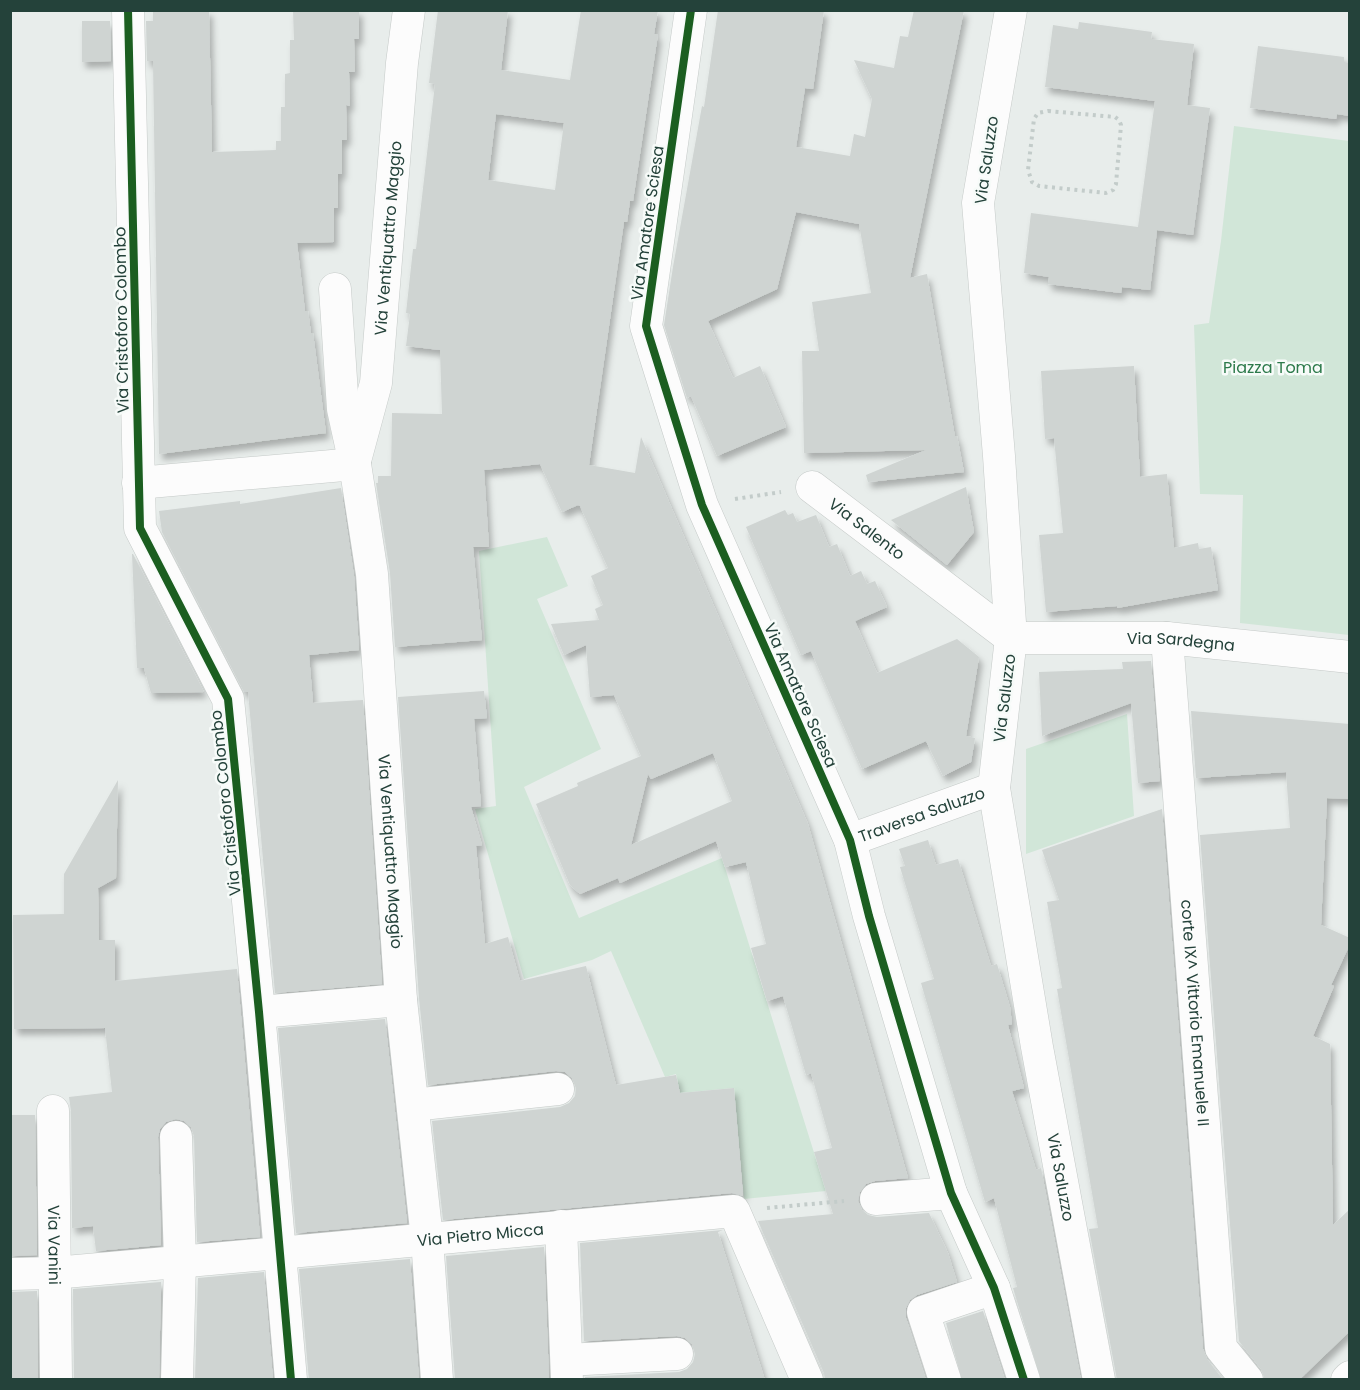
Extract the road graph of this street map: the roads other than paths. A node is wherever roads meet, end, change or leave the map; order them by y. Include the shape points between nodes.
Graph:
1 (128, 10) edge
2 (409, 10) edge
3 (691, 10) edge
4 (1011, 10) edge
5 (335, 289) dead end
6 (355, 464) junction
7 (138, 483) junction
8 (812, 487) road end
9 (1011, 638) junction
10 (1167, 638) junction
11 (1350, 657) edge
12 (994, 788) junction
13 (850, 840) junction
14 (401, 1000) junction
15 (259, 1012) junction
16 (558, 1089) dead end
17 (413, 1105) junction
18 (53, 1111) dead end
19 (176, 1137) dead end
20 (951, 1192) junction
21 (876, 1199) road end
22 (561, 1226) junction
23 (427, 1239) junction
24 (279, 1253) junction
25 (180, 1261) junction
26 (54, 1273) junction
27 (10, 1274) edge
28 (994, 1288) junction
29 (677, 1354) dead end
30 (567, 1370) edge
31 (56, 1380) edge
32 (177, 1380) edge
33 (291, 1380) edge
34 (437, 1380) edge
35 (807, 1380) edge
36 (945, 1380) edge
37 (1024, 1380) edge
38 (1099, 1380) edge
39 (1247, 1380) edge

1 - 7 street, Via Cristoforo Colombo
2 - 6 street, Via Ventiquattro Maggio via 400,75 376,383
3 - 13 street, Via Amatore Sciesa via 646,326 702,505
4 - 9 street, Via Saluzzo via 978,203
5 - 6 street, Via Ventiquattro Maggio via 343,409
6 - 7 street
6 - 14 street, Via Ventiquattro Maggio via 372,574
7 - 15 street, Via Cristoforo Colombo via 140,528 228,699
8 - 9 street, Via Salento
9 - 10 street, Via Sardegna
9 - 12 street, Via Saluzzo
10 - 11 street, Via Sardegna
10 - 39 street, corte IX^ Vittorio Emanuele II via 1221,1348
12 - 13 street, Traversa Saluzzo
12 - 38 street, Via Saluzzo
13 - 20 street, Via Amatore Sciesa
14 - 15 street
14 - 17 street, Via Ventiquattro Maggio
15 - 24 street, Via Cristoforo Colombo
16 - 17 street
17 - 23 street, Via Ventiquattro Maggio
18 - 26 street, Via Vanini
19 - 25 street
20 - 21 street
20 - 28 street, Via Amatore Sciesa
22 - 23 street, Via Pietro Micca
22 - 30 street
22 - 35 street, Via Pietro Micca via 734,1210
23 - 24 street, Via Pietro Micca
23 - 34 street, Via Ventiquattro Maggio
24 - 25 street, Via Pietro Micca
24 - 33 street, Via Cristoforo Colombo
25 - 26 street, Via Pietro Micca
25 - 32 street
26 - 27 street, Via Pietro Micca
26 - 31 street, Via Vanini
28 - 36 street via 923,1312
28 - 37 street, Via Amatore Sciesa
29 - 30 street

